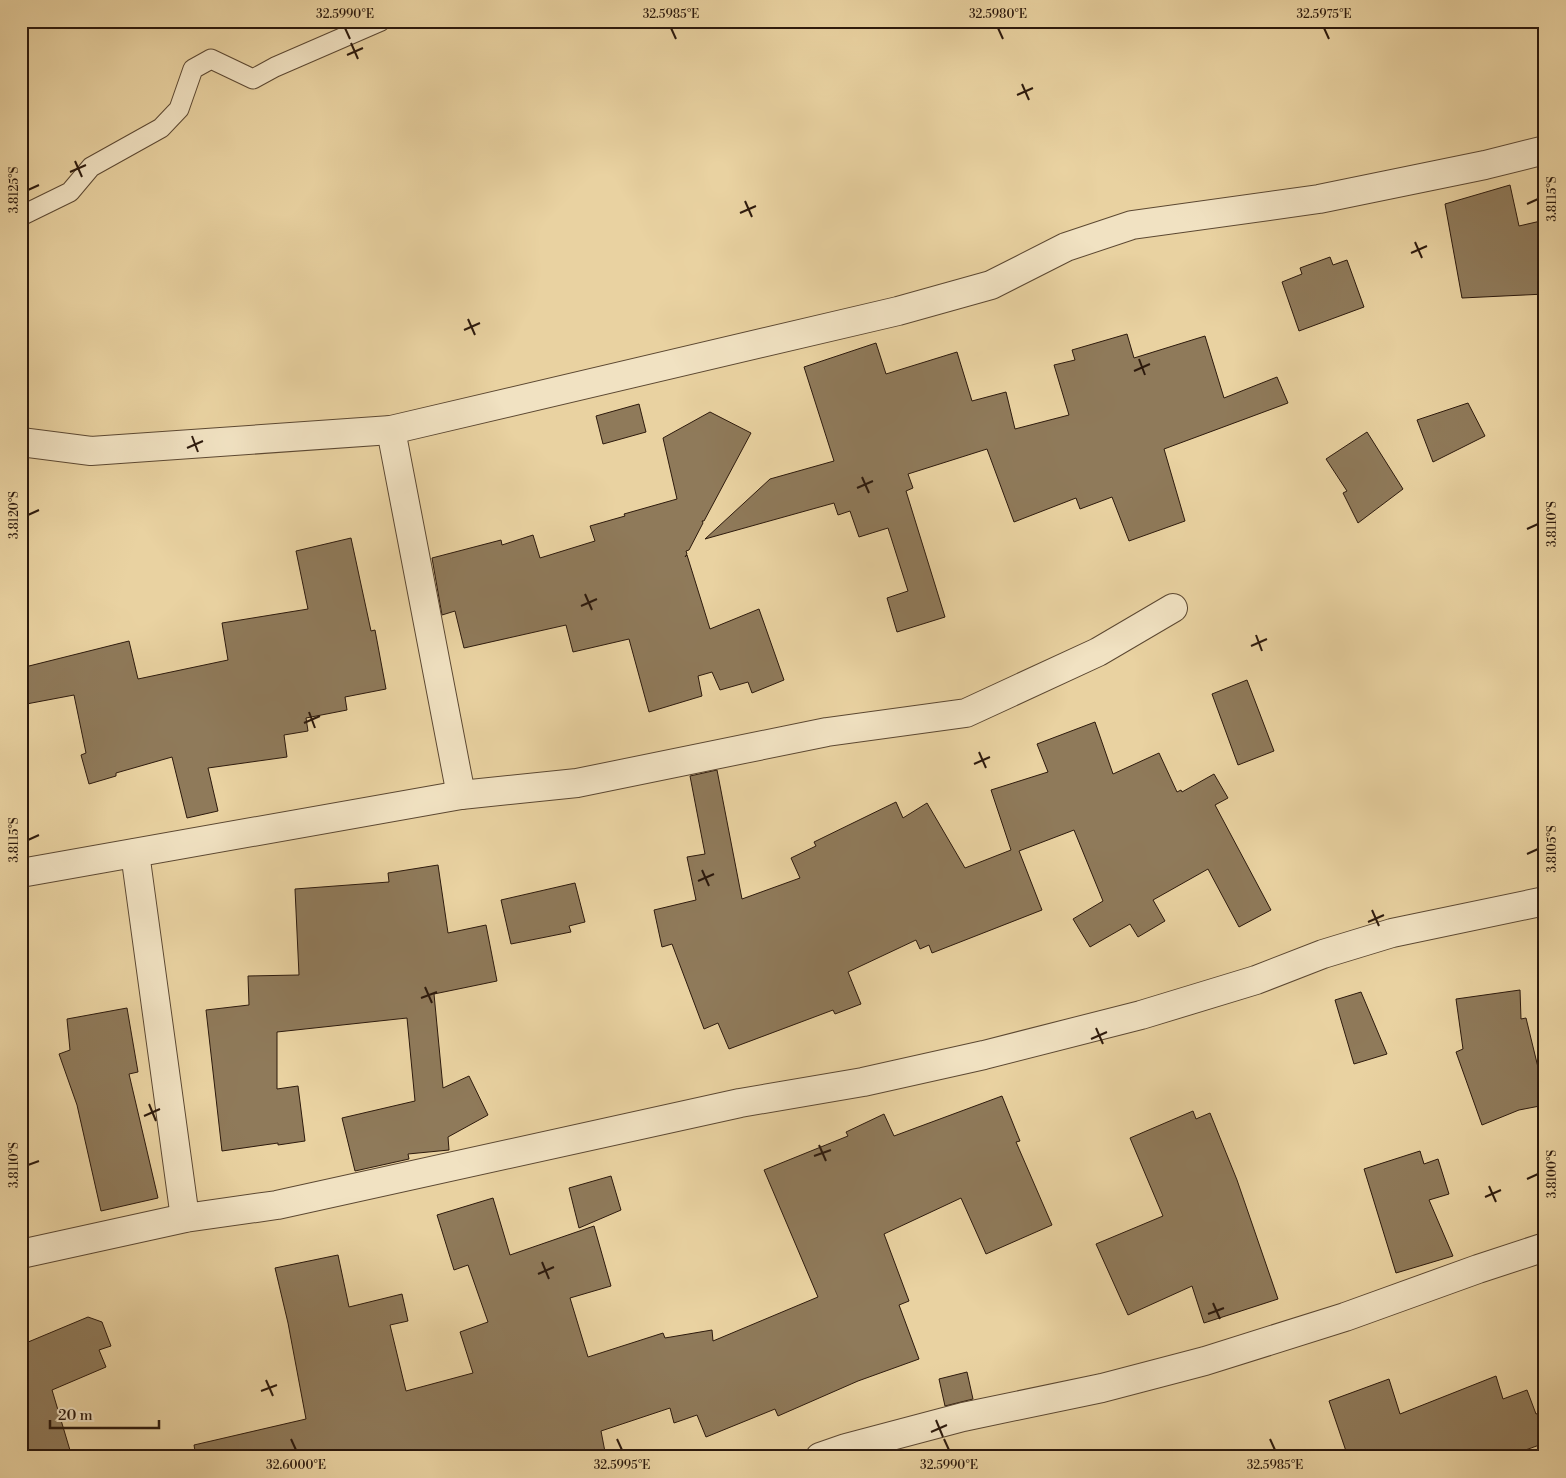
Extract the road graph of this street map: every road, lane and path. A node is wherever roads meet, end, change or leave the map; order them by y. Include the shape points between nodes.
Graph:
1 (381, 21) edge
2 (1545, 150) edge
3 (21, 216) edge
4 (391, 430) junction
5 (21, 442) edge
6 (1173, 608) dead end
7 (461, 795) junction
8 (135, 853) junction
9 (21, 873) edge
10 (1545, 901) edge
11 (185, 1218) junction
12 (1545, 1247) edge
13 (21, 1254) edge
14 (820, 1457) edge

1 - 3 lane via 253,79 210,59 193,69 179,109 161,128 91,167 70,192
2 - 4 street via 1319,199 1132,225 1066,247 991,284 898,311
4 - 5 street via 92,451
4 - 7 street
6 - 7 street via 1098,652 966,713 827,732 576,783
7 - 8 street
8 - 9 street
8 - 11 street
10 - 11 street via 1392,932 1150,1013 984,1055 277,1204
11 - 13 street
12 - 14 street via 1346,1317 1205,1361 1102,1388 963,1416

